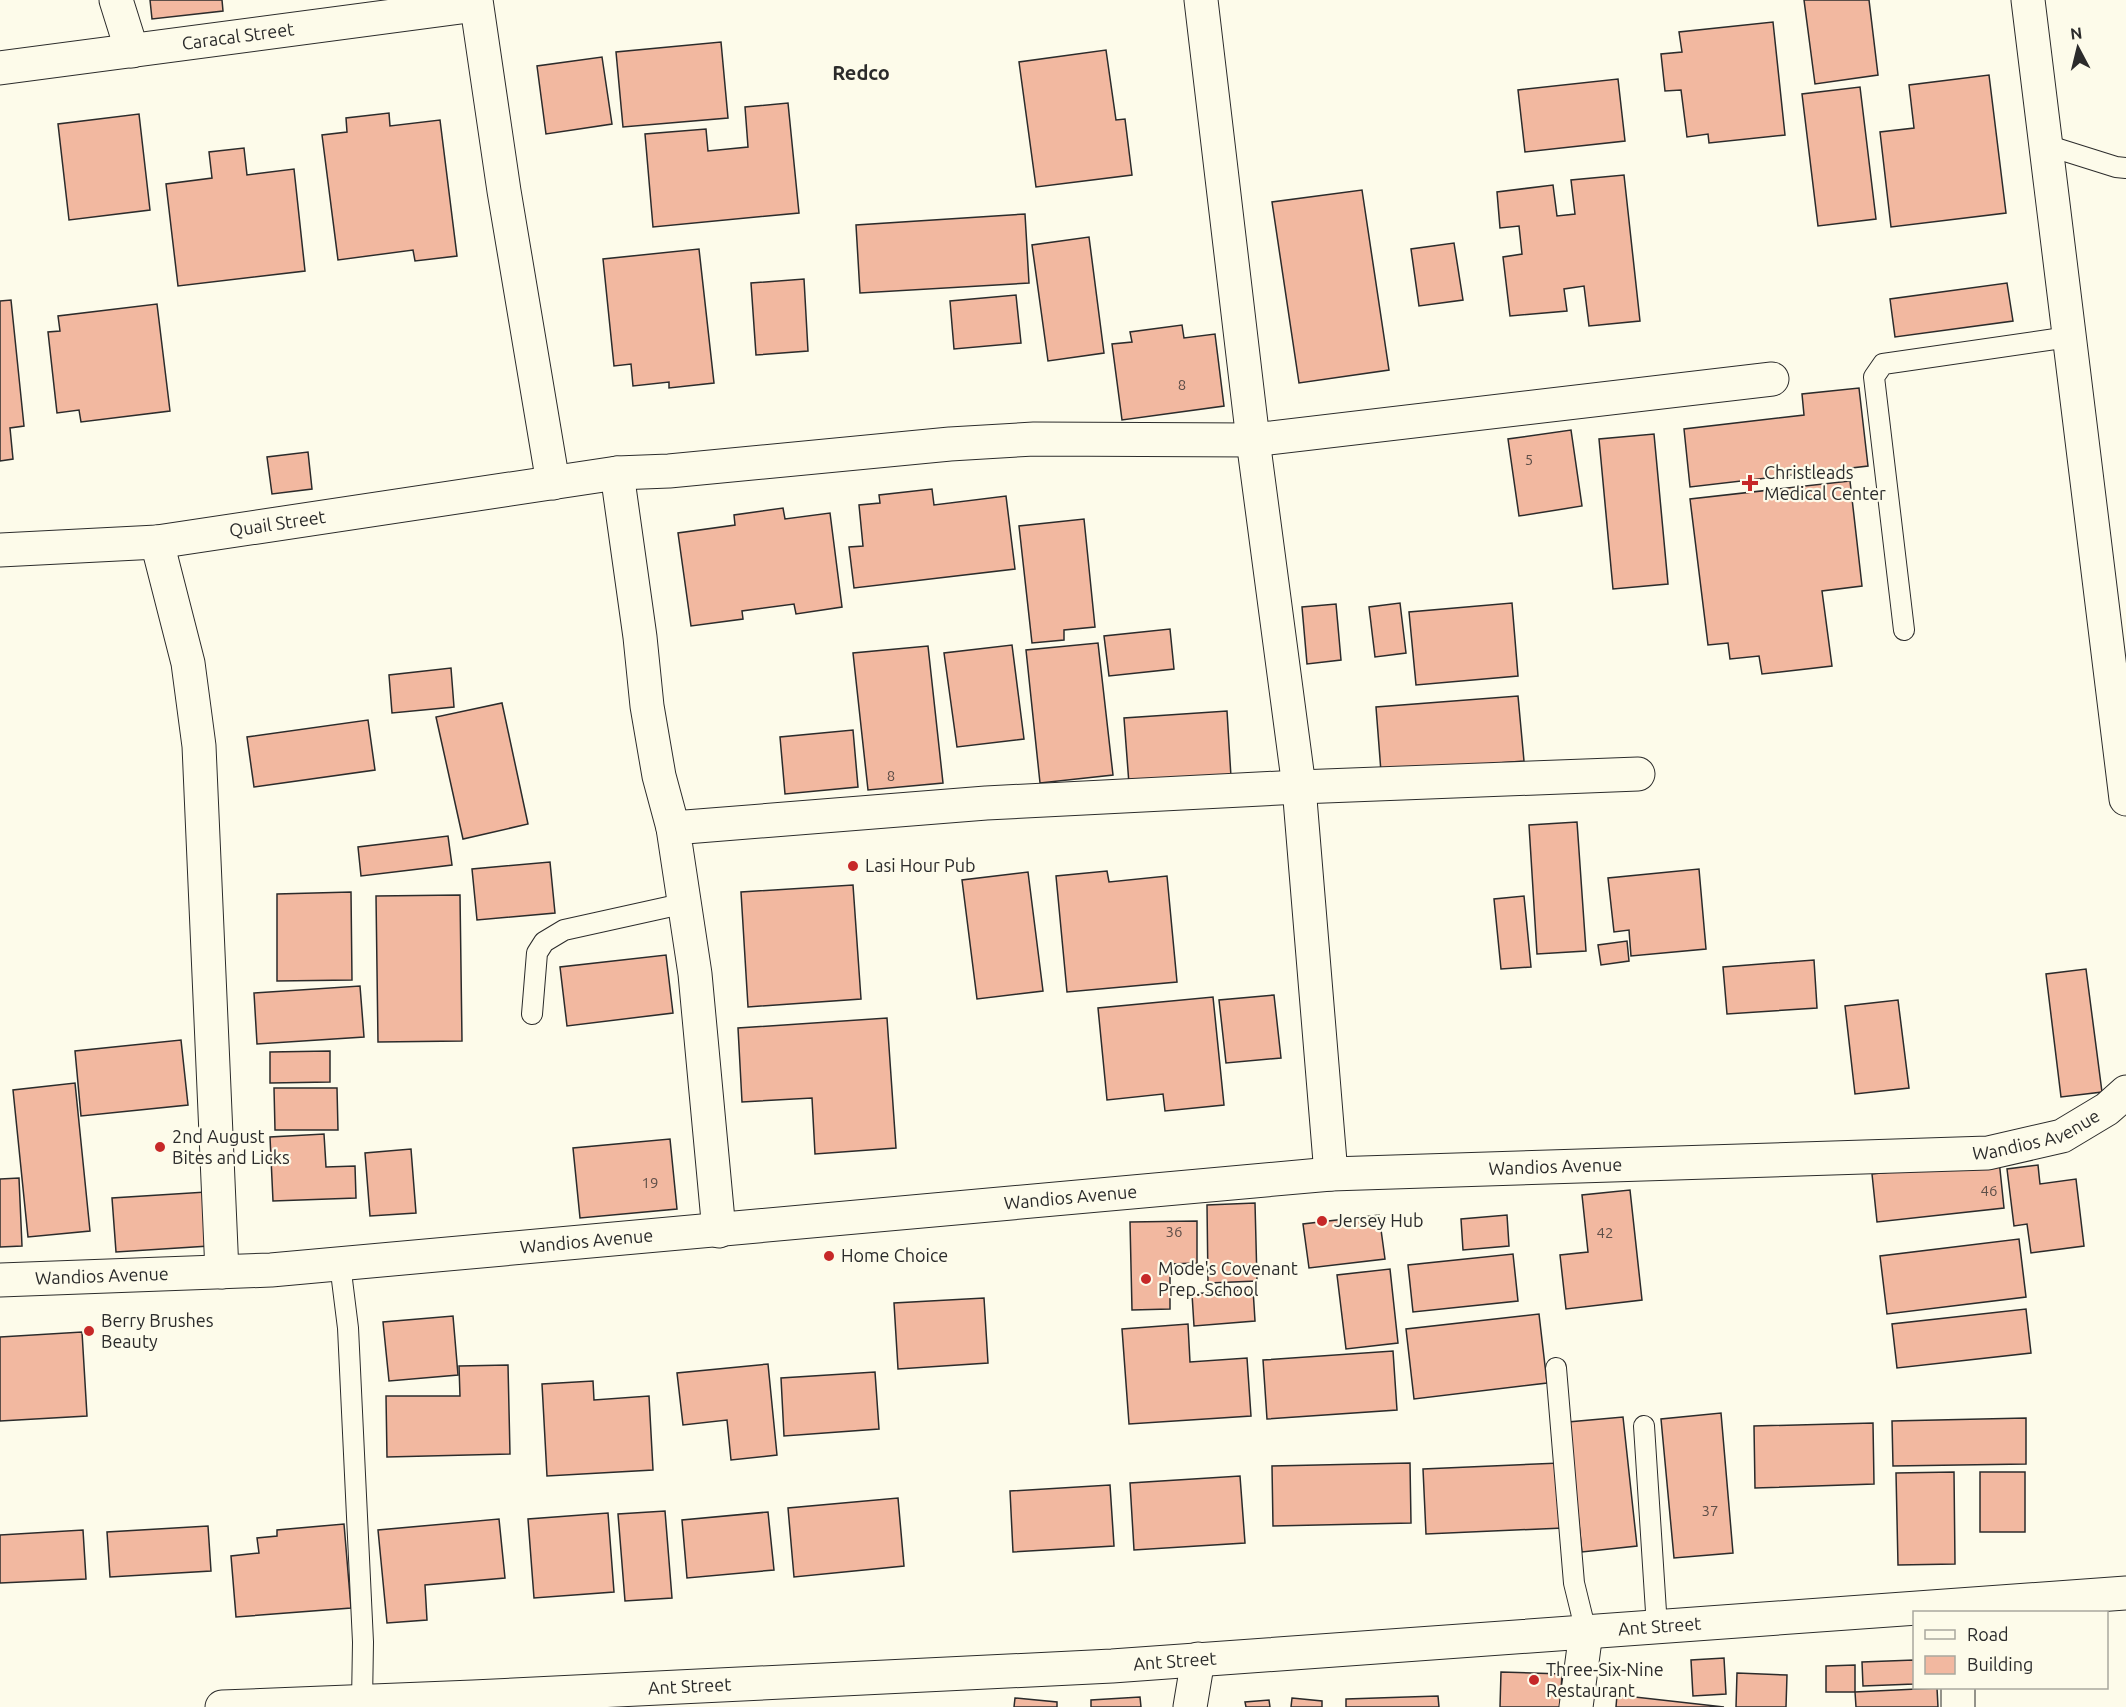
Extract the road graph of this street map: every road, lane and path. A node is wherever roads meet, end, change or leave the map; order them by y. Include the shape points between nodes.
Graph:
1 (117, 0) edge
2 (1200, 0) edge
3 (2028, 0) edge
4 (476, 2) edge
5 (132, 51) junction
6 (0, 68) edge
7 (2046, 145) junction
8 (2126, 168) edge
9 (2069, 337) junction
10 (1772, 379) dead end
11 (1253, 440) junction
12 (618, 473) junction
13 (553, 483) junction
14 (157, 542) junction
15 (0, 550) edge
16 (1904, 630) dead end
17 (1638, 774) dead end
18 (1299, 787) junction
19 (2126, 799) edge
20 (673, 828) junction
21 (686, 903) junction
22 (532, 1014) dead end
23 (2126, 1092) edge
24 (1331, 1174) junction
25 (719, 1231) junction
26 (339, 1264) junction
27 (222, 1272) junction
28 (0, 1280) edge
29 (1556, 1368) dead end
30 (1644, 1426) dead end
31 (2126, 1593) edge
32 (1961, 1608) edge
33 (1657, 1627) junction
34 (1586, 1632) junction
35 (1198, 1659) junction
36 (1958, 1689) edge
37 (767, 1694) edge
38 (362, 1702) junction
39 (473, 1702) edge
40 (222, 1707) edge
41 (1190, 1707) edge
42 (1576, 1707) edge
43 (1958, 1707) edge

1 - 5 street
2 - 11 street
3 - 7 street
4 - 5 street, Caracal Street
4 - 13 street
5 - 6 street, Caracal Street
7 - 8 lane
7 - 9 street
9 - 16 lane via 1883,364 1874,377
9 - 19 street
10 - 11 street, Quail Street
11 - 12 street, Quail Street via 1034,439
11 - 18 street
12 - 13 street, Quail Street
12 - 20 street via 647,706
13 - 14 street, Quail Street
14 - 15 street, Quail Street
14 - 27 street via 188,663 199,746
17 - 18 street
18 - 20 street via 986,803
18 - 24 street
20 - 21 street
21 - 22 lane via 564,930 544,942 537,953
21 - 25 street
23 - 24 street, Wandios Avenue via 2107,1110 2062,1136 1988,1154
24 - 25 street, Wandios Avenue
25 - 26 street, Wandios Avenue
26 - 27 street, Wandios Avenue
26 - 38 lane via 348,1328 363,1642
27 - 28 street, Wandios Avenue
29 - 34 lane via 1574,1583
30 - 33 lane
31 - 32 street, Ant Street
32 - 33 street, Ant Street
33 - 34 street, Ant Street
34 - 35 street, Ant Street
34 - 42 street
35 - 37 street, Ant Street
35 - 41 street
36 - 43 street
37 - 39 street, Ant Street
38 - 39 street, Ant Street
38 - 40 street, Ant Street

